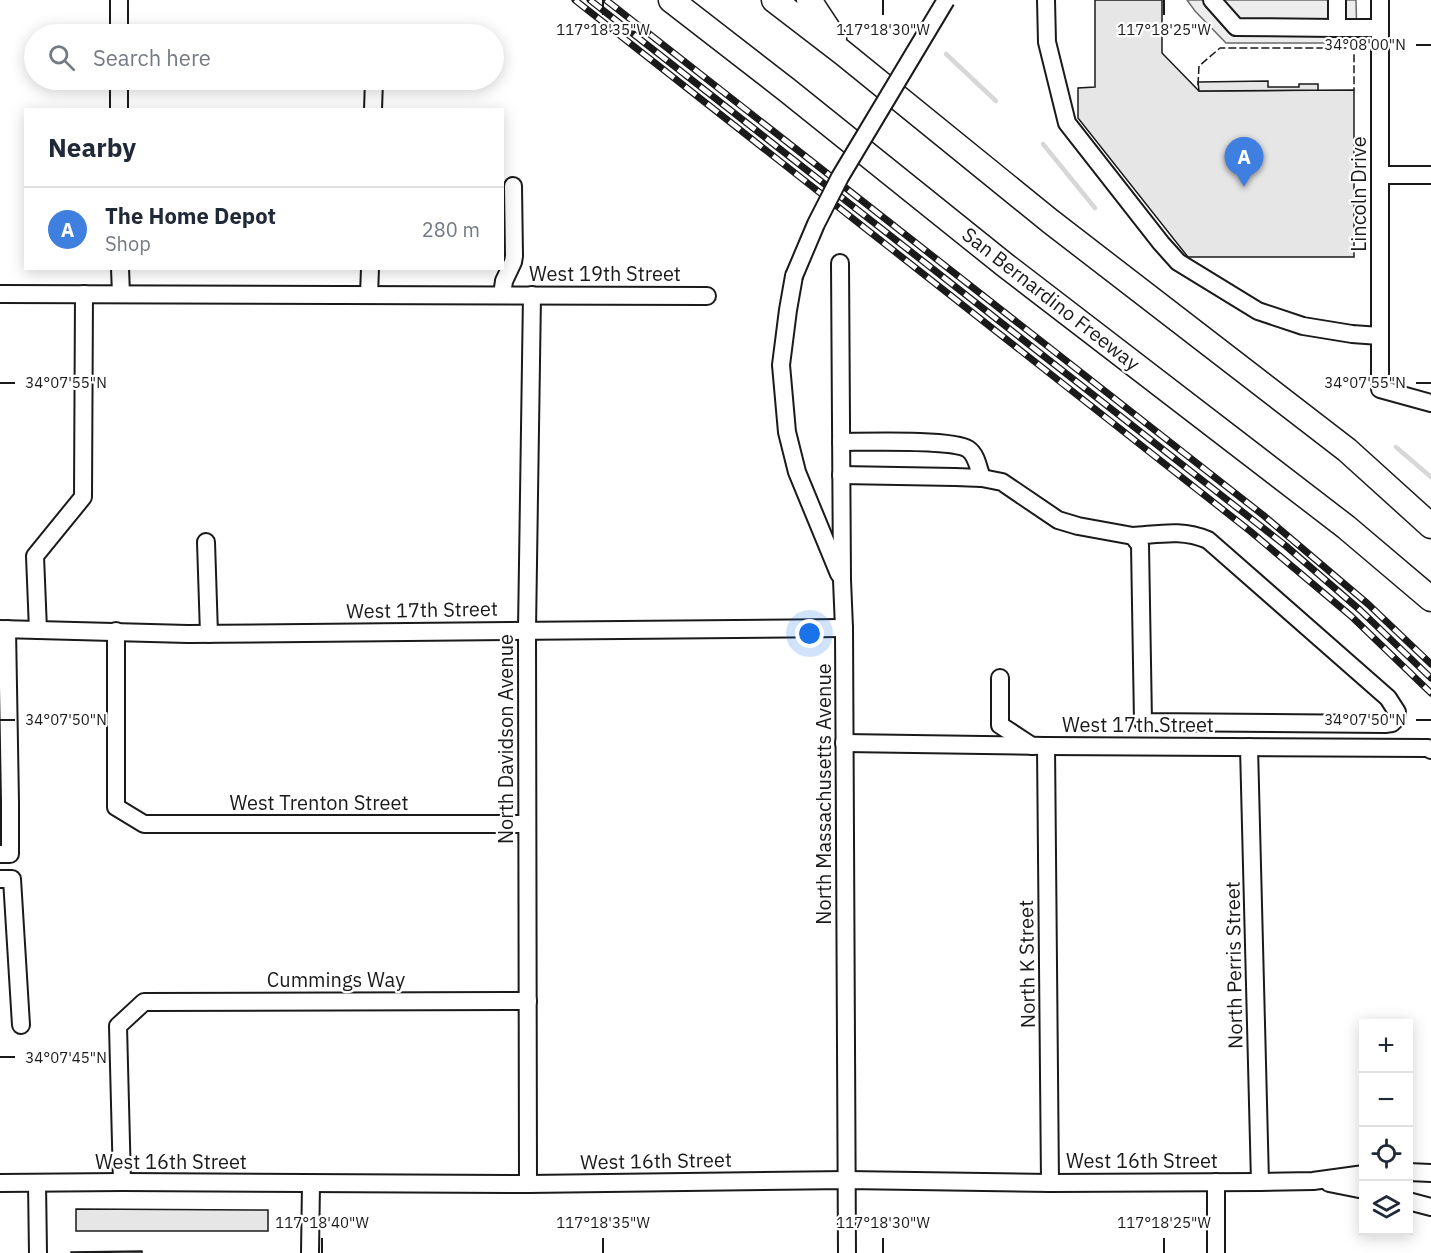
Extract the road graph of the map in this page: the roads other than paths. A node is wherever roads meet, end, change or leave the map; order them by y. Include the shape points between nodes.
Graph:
1 (119, 0) edge
2 (671, 0) edge
3 (774, 0) edge
4 (809, 0) edge
5 (946, 0) edge
6 (1046, 0) edge
7 (1212, 0) edge
8 (1337, 0) edge
9 (1380, 0) edge
10 (119, 24) edge
11 (1337, 28) junction
12 (1380, 28) junction
13 (843, 53) junction
14 (119, 90) edge
15 (374, 90) edge
16 (119, 108) edge
17 (373, 108) edge
18 (1380, 175) junction
19 (1431, 175) edge
20 (513, 186) dead end
21 (840, 263) dead end
22 (120, 270) edge
23 (370, 270) edge
24 (0, 294) edge
25 (84, 294) junction
26 (121, 294) junction
27 (369, 295) junction
28 (502, 295) junction
29 (532, 295) junction
30 (707, 296) dead end
31 (1380, 336) junction
32 (1431, 403) edge
33 (841, 442) junction
34 (841, 475) junction
35 (982, 478) junction
36 (1431, 526) edge
37 (1133, 536) junction
38 (206, 542) dead end
39 (842, 580) junction
40 (1431, 599) edge
41 (844, 628) junction
42 (4, 629) edge
43 (38, 630) junction
44 (527, 630) junction
45 (116, 631) junction
46 (209, 634) junction
47 (4, 662) edge
48 (1000, 678) dead end
49 (844, 743) junction
50 (1039, 746) junction
51 (1250, 747) junction
52 (1431, 750) edge
53 (527, 824) junction
54 (0, 854) edge
55 (0, 879) edge
56 (528, 1001) junction
57 (21, 1025) dead end
58 (1413, 1172) edge
59 (1431, 1173) edge
60 (1359, 1175) edge
61 (847, 1180) junction
62 (1313, 1181) junction
63 (122, 1182) junction
64 (1216, 1182) junction
65 (1260, 1182) junction
66 (0, 1183) edge
67 (37, 1183) junction
68 (1050, 1183) junction
69 (311, 1184) junction
70 (528, 1184) junction
71 (1359, 1189) edge
72 (1413, 1202) edge
73 (1431, 1207) edge
74 (38, 1253) edge
75 (310, 1253) edge
76 (847, 1253) edge
77 (1216, 1253) edge

1 - 10 street
2 - 40 highway, San Bernardino Freeway via 1005,265 1346,527
3 - 13 highway
4 - 13 highway
5 - 39 street, bridge via 840,177 794,276 781,365 787,432 797,472
6 - 31 street via 1047,42 1067,123 1178,262 1258,311 1303,326
7 - 11 street via 1236,27
8 - 11 street
9 - 12 street, Lincoln Drive
11 - 12 street
12 - 18 street, Lincoln Drive
13 - 36 highway via 1050,221 1347,450
14 - 16 street
15 - 17 street
18 - 19 street
18 - 31 street, Lincoln Drive
20 - 28 street via 514,256
21 - 33 street, North Massachusetts Avenue
22 - 26 street
23 - 27 street
24 - 25 street, West 19th Street
25 - 26 street, West 19th Street
25 - 43 street via 83,497 35,556
26 - 27 street, West 19th Street
27 - 28 street, West 19th Street
28 - 29 street, West 19th Street
29 - 30 street, West 19th Street
29 - 44 street, North Davidson Avenue
31 - 32 street, Lincoln Drive via 1380,389
33 - 34 street, North Massachusetts Avenue
33 - 35 street via 959,445 974,454
34 - 35 street
34 - 39 street, North Massachusetts Avenue
35 - 37 street via 1002,482 1058,520
37 - 37 street via 1140,545 1143,722 1385,724 1396,719 1397,712 1388,698 1208,540 1184,533
38 - 46 street
39 - 41 street, North Massachusetts Avenue
41 - 44 street, West 17th Street
41 - 49 street, North Massachusetts Avenue
42 - 43 street, West 17th Street
42 - 47 street
43 - 45 street, West 17th Street
44 - 46 street, West 17th Street
44 - 53 street, North Davidson Avenue
45 - 46 street, West 17th Street
45 - 53 street, West Trenton Street via 116,807 144,824
47 - 54 street via 10,854
48 - 50 street via 1000,725
49 - 50 street, West 17th Street
49 - 61 street, North Massachusetts Avenue
50 - 51 street, West 17th Street
50 - 68 street, North K Street
51 - 52 street, West 17th Street
51 - 65 street, North Perris Street
53 - 56 street, North Davidson Avenue
55 - 57 street via 12,879
56 - 63 street, Cummings Way via 144,1002 118,1026
56 - 70 street, North Davidson Avenue
58 - 59 street
60 - 62 street, West 16th Street
61 - 68 street, West 16th Street
61 - 70 street, West 16th Street
61 - 76 street, North Massachusetts Avenue
62 - 65 street, West 16th Street
62 - 71 street, West 16th Street
63 - 67 street, West 16th Street
63 - 69 street, West 16th Street
64 - 65 street, West 16th Street
64 - 68 street, West 16th Street
64 - 77 street
66 - 67 street, West 16th Street
67 - 74 street
69 - 70 street, West 16th Street
69 - 75 street
72 - 73 street

